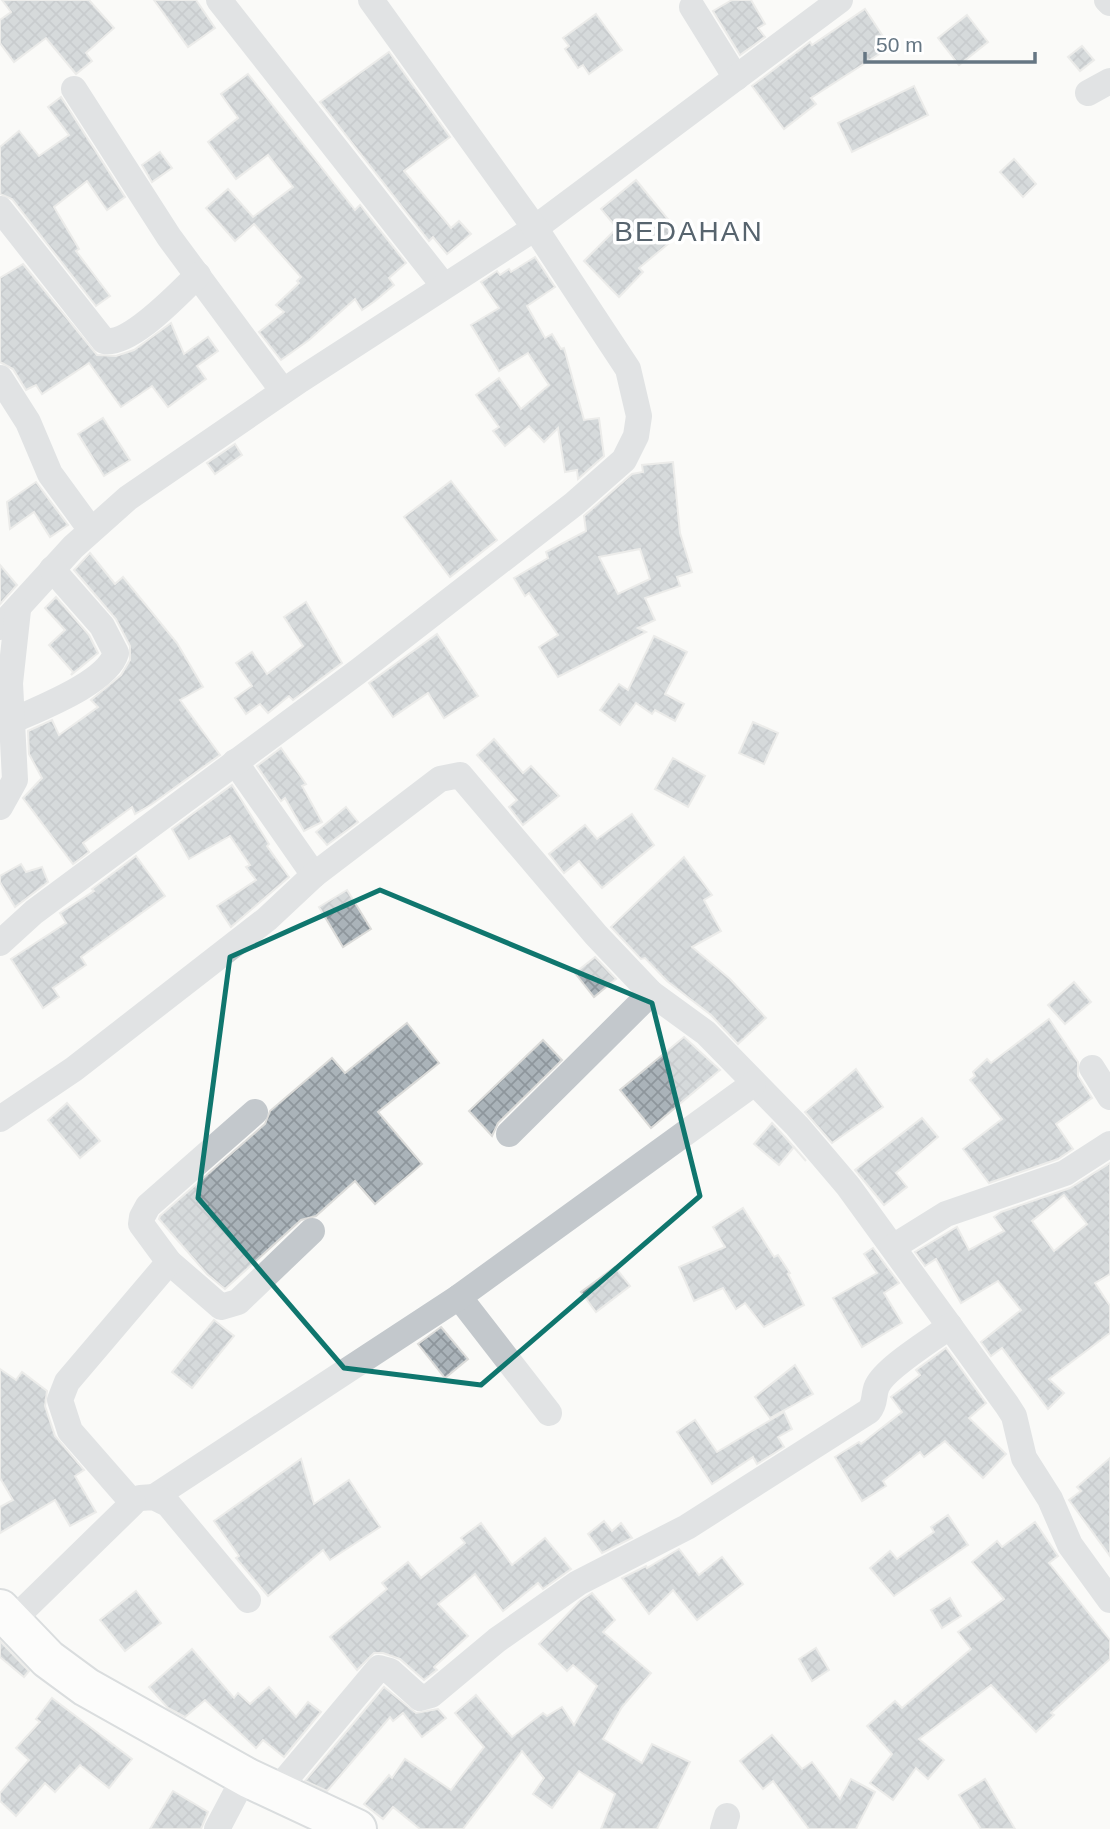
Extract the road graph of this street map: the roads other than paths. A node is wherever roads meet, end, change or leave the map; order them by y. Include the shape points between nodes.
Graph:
1 (219, 0) edge
2 (840, 0) edge
3 (380, 3) edge
4 (692, 7) dead end
5 (736, 78) junction
6 (74, 89) dead end
7 (0, 209) edge
8 (535, 228) junction
9 (198, 275) junction
10 (444, 286) junction
11 (0, 378) edge
12 (284, 391) junction
13 (91, 530) junction
14 (52, 569) junction
15 (9, 618) edge
16 (12, 720) junction
17 (235, 762) junction
18 (0, 807) edge
19 (314, 875) junction
20 (0, 943) edge
21 (651, 993) junction
22 (1093, 1068) dead end
23 (752, 1084) junction
24 (1110, 1097) edge
25 (255, 1112) dead end
26 (0, 1119) edge
27 (509, 1134) dead end
28 (1110, 1144) edge
29 (312, 1231) dead end
30 (893, 1247) junction
31 (169, 1262) junction
32 (459, 1297) junction
33 (950, 1326) junction
34 (549, 1413) dead end
35 (144, 1500) junction
36 (1110, 1600) edge
37 (248, 1601) dead end
38 (6, 1615) edge
39 (262, 1784) junction
40 (217, 1829) edge
41 (357, 1829) edge

1 - 10 street
2 - 5 street
3 - 8 street
4 - 5 street
5 - 8 street
6 - 9 street
7 - 9 street via 104,341 118,340 142,326
8 - 10 street
8 - 17 street via 628,369 639,416 636,436 624,460 574,504
9 - 12 street
10 - 12 street
11 - 13 street via 28,422 50,474
12 - 13 street via 128,498
13 - 14 street
14 - 15 street
14 - 16 street via 102,626 116,653 100,674
15 - 16 street
16 - 18 street via 15,780
17 - 19 street
17 - 20 street via 34,912
19 - 21 street via 440,779 460,775 596,936
19 - 26 street via 267,919 74,1069
21 - 23 street via 706,1033
21 - 27 street
22 - 24 street
23 - 30 street via 805,1136
23 - 32 street
25 - 31 street via 148,1206 141,1224
28 - 30 street via 1065,1173 946,1214
29 - 31 street via 238,1303 221,1307
30 - 33 street
31 - 35 street via 67,1382 60,1400 70,1431
32 - 34 street
32 - 35 street
33 - 36 street via 1014,1416 1024,1458 1051,1499 1070,1545
33 - 39 street via 887,1374 869,1412 687,1527 578,1583 497,1640 431,1695 418,1697 390,1671 379,1668
35 - 37 street via 168,1504
35 - 38 street
38 - 39 street via 48,1659 86,1687
39 - 40 street via 236,1793
39 - 41 street

